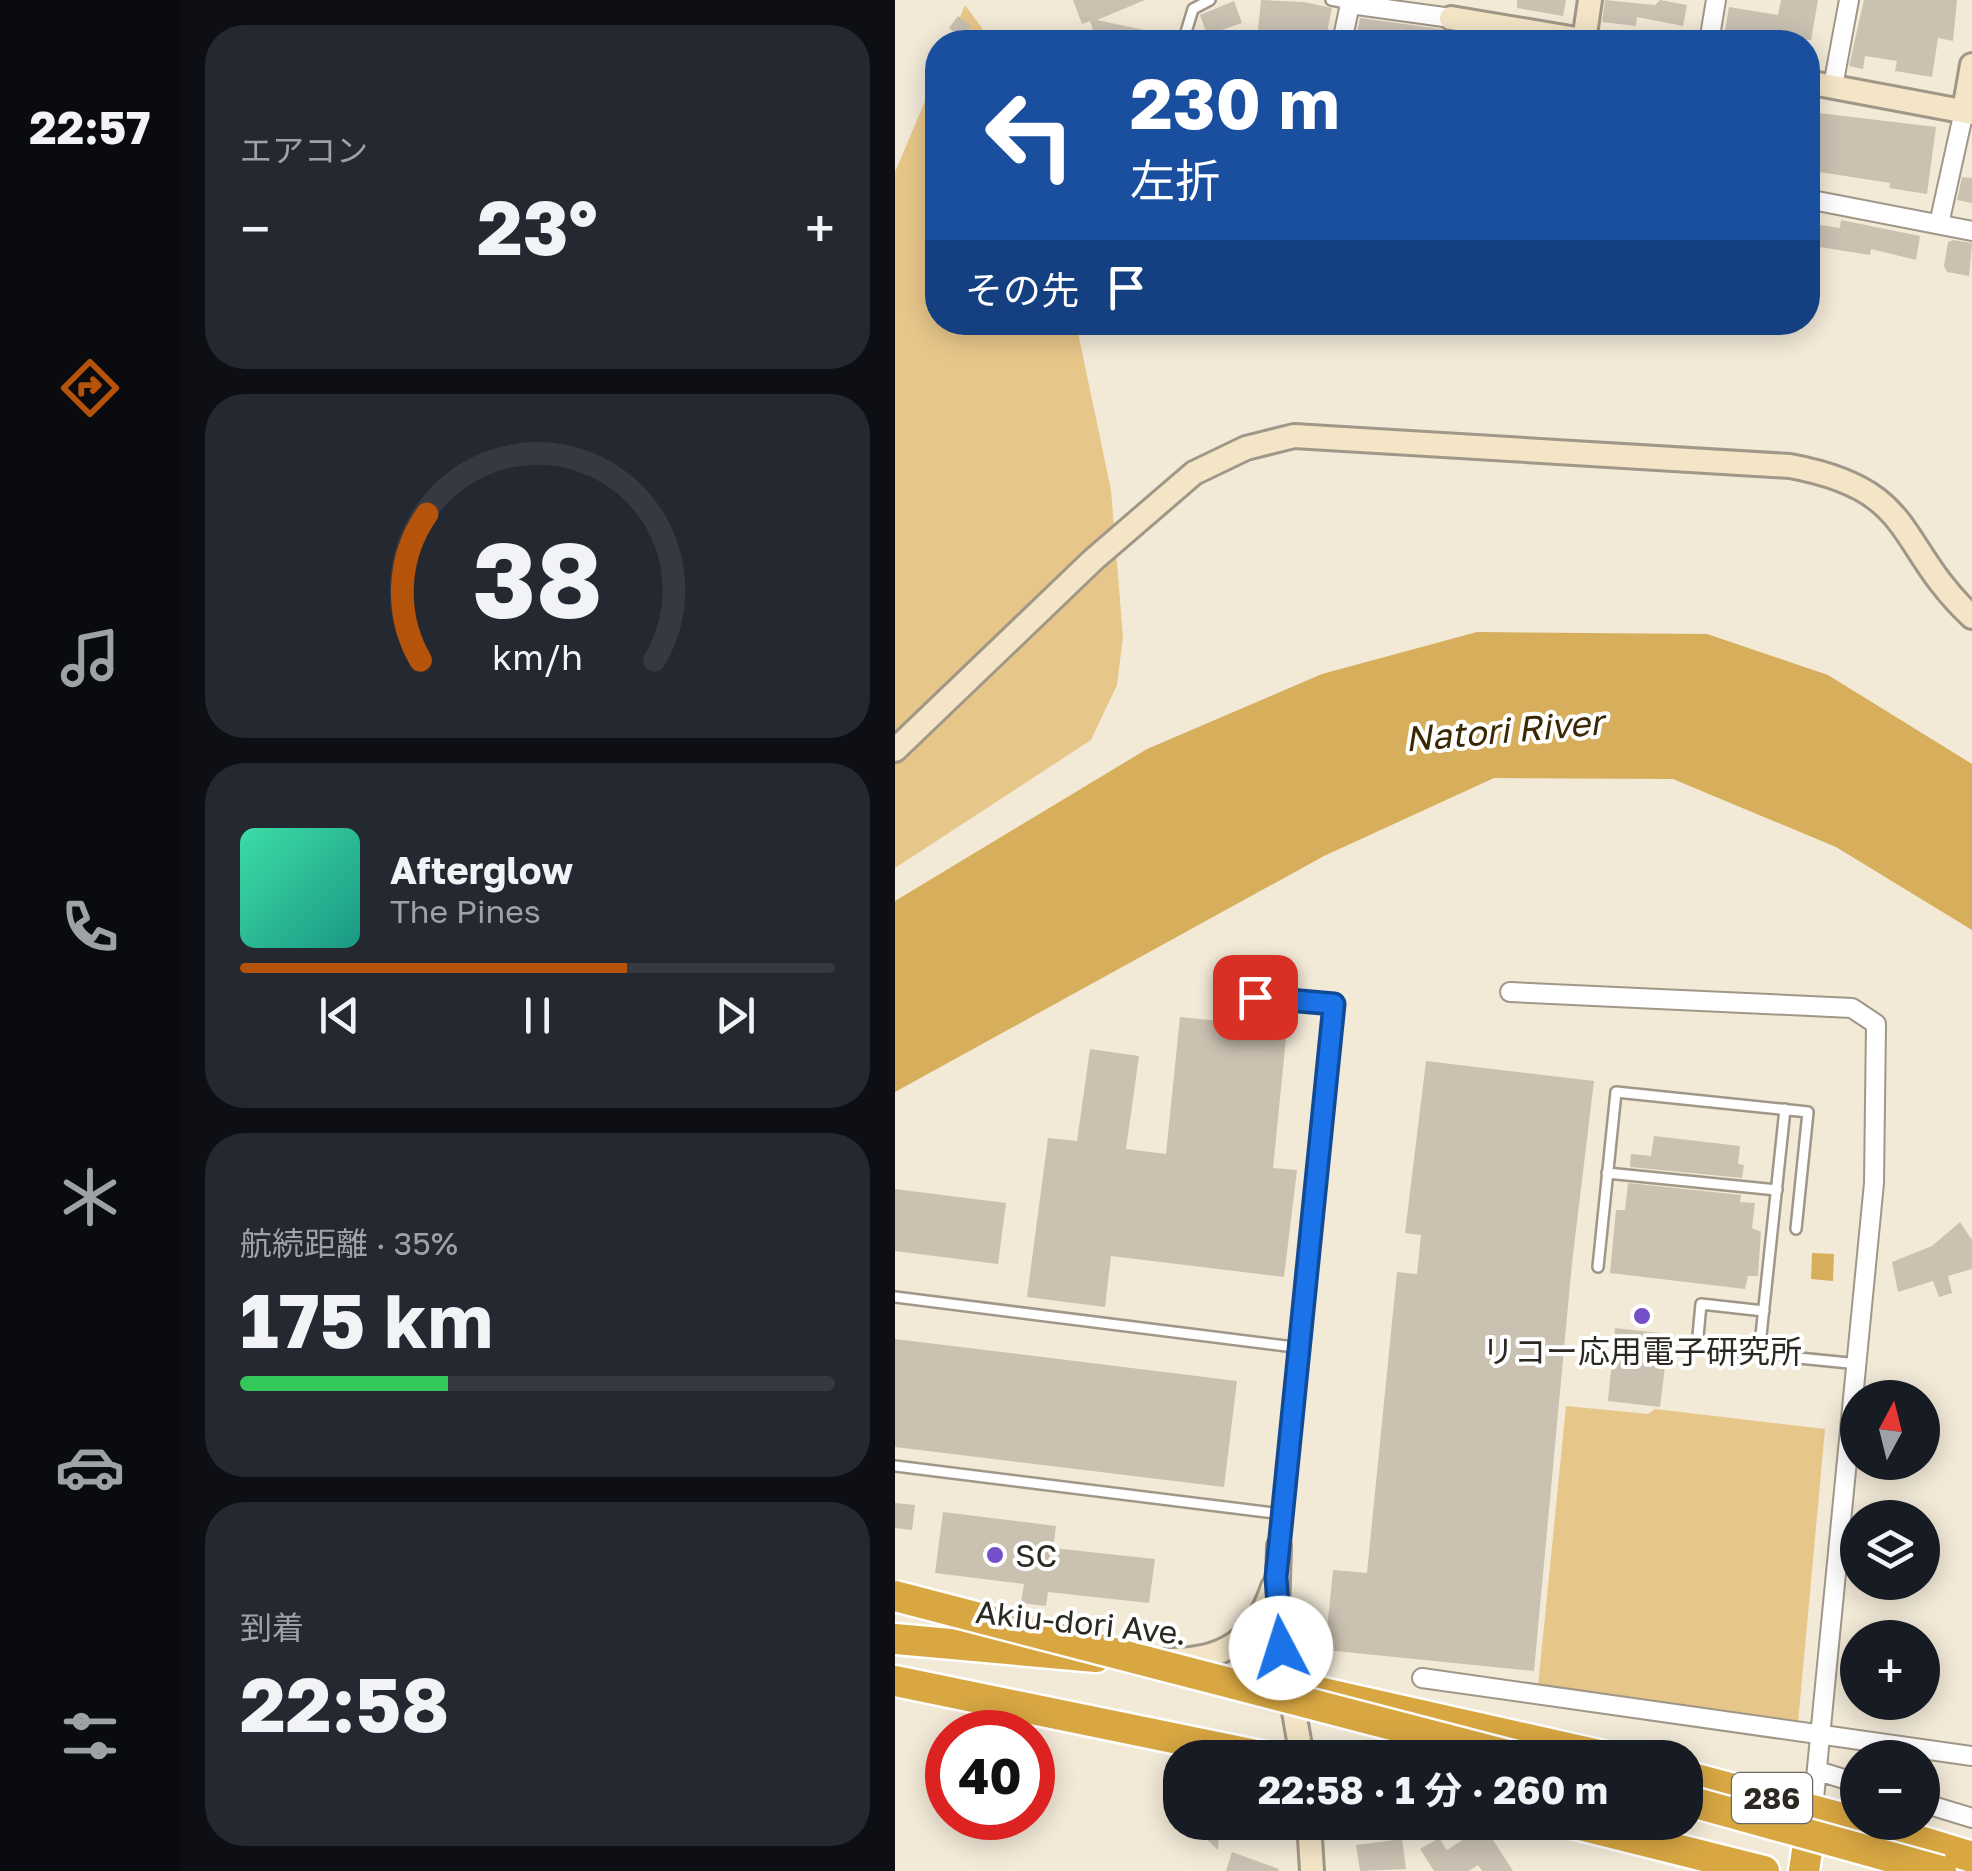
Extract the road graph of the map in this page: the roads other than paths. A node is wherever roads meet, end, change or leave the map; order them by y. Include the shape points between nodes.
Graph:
1 (1211, 0) edge
2 (1331, 0) edge
3 (1591, 0) edge
4 (1717, 0) edge
5 (1849, 0) edge
6 (1351, 4) junction
7 (1453, 9) edge
8 (1186, 30) edge
9 (1345, 30) edge
10 (1540, 30) edge
11 (1590, 30) edge
12 (1711, 30) edge
13 (1972, 65) edge
14 (1820, 84) edge
15 (1833, 86) junction
16 (1968, 112) edge
17 (1820, 202) edge
18 (1939, 224) junction
19 (1972, 230) edge
20 (1972, 617) edge
21 (895, 750) edge
22 (1510, 992) dead end
23 (1255, 997) dead end
24 (1785, 1109) junction
25 (1607, 1173) junction
26 (1777, 1190) junction
27 (1795, 1230) dead end
28 (1598, 1267) dead end
29 (895, 1297) edge
30 (1764, 1310) junction
31 (1302, 1348) junction
32 (1759, 1354) junction
33 (1859, 1364) junction
34 (895, 1466) edge
35 (1283, 1514) junction
36 (1279, 1546) joint
37 (1276, 1577) junction
38 (895, 1596) edge
39 (895, 1639) edge
40 (1118, 1658) junction
41 (1422, 1678) dead end
42 (895, 1681) edge
43 (1288, 1683) junction
44 (1823, 1733) junction
45 (1183, 1740) edge
46 (1298, 1740) edge
47 (1450, 1740) edge
48 (1534, 1740) edge
49 (1972, 1756) edge
50 (1818, 1771) junction
51 (1840, 1778) edge
52 (1703, 1780) edge
53 (1703, 1805) edge
54 (1813, 1808) junction
55 (1940, 1808) edge
56 (1840, 1816) edge
57 (1972, 1818) edge
58 (1310, 1840) edge
59 (1640, 1840) edge
60 (1917, 1840) edge
61 (1972, 1857) edge
62 (1312, 1871) edge
63 (1764, 1871) edge
64 (1804, 1871) edge
65 (1941, 1871) edge

1 - 8 lane via 1193,8
2 - 6 lane
3 - 11 street
4 - 12 street
5 - 15 street
6 - 7 street
6 - 9 street
7 - 10 street
13 - 16 street
14 - 15 street
15 - 16 street
16 - 18 street
17 - 18 street
18 - 19 street
20 - 21 street via 1908,527 1872,493 1835,474 1294,436 1246,448 1194,473
22 - 33 street via 1852,1008 1876,1024 1874,1183
23 - 31 lane via 1334,1004
24 - 25 lane via 1615,1092
24 - 26 lane
24 - 27 lane via 1808,1112
25 - 26 lane
25 - 28 lane
26 - 30 lane
29 - 31 lane
30 - 32 lane
30 - 32 lane via 1701,1304 1699,1318 1697,1348
31 - 35 lane
32 - 33 lane
33 - 44 street
34 - 35 lane
35 - 36 lane
36 - 37 street
37 - 40 street via 1255,1628 1228,1651 1184,1660
37 - 43 street
38 - 47 highway, bridge
39 - 40 highway, Akiu-dori Ave.
40 - 43 highway, Akiu-dori Ave.
41 - 44 street
42 - 45 highway
43 - 46 street
43 - 48 highway, Akiu-dori Ave.
44 - 49 street
44 - 50 street
50 - 51 street
50 - 54 street
52 - 54 highway, 286
53 - 65 highway, bridge
54 - 56 highway, 286
54 - 64 highway
55 - 57 street
58 - 62 street
59 - 63 highway, 286
60 - 61 highway, 286

